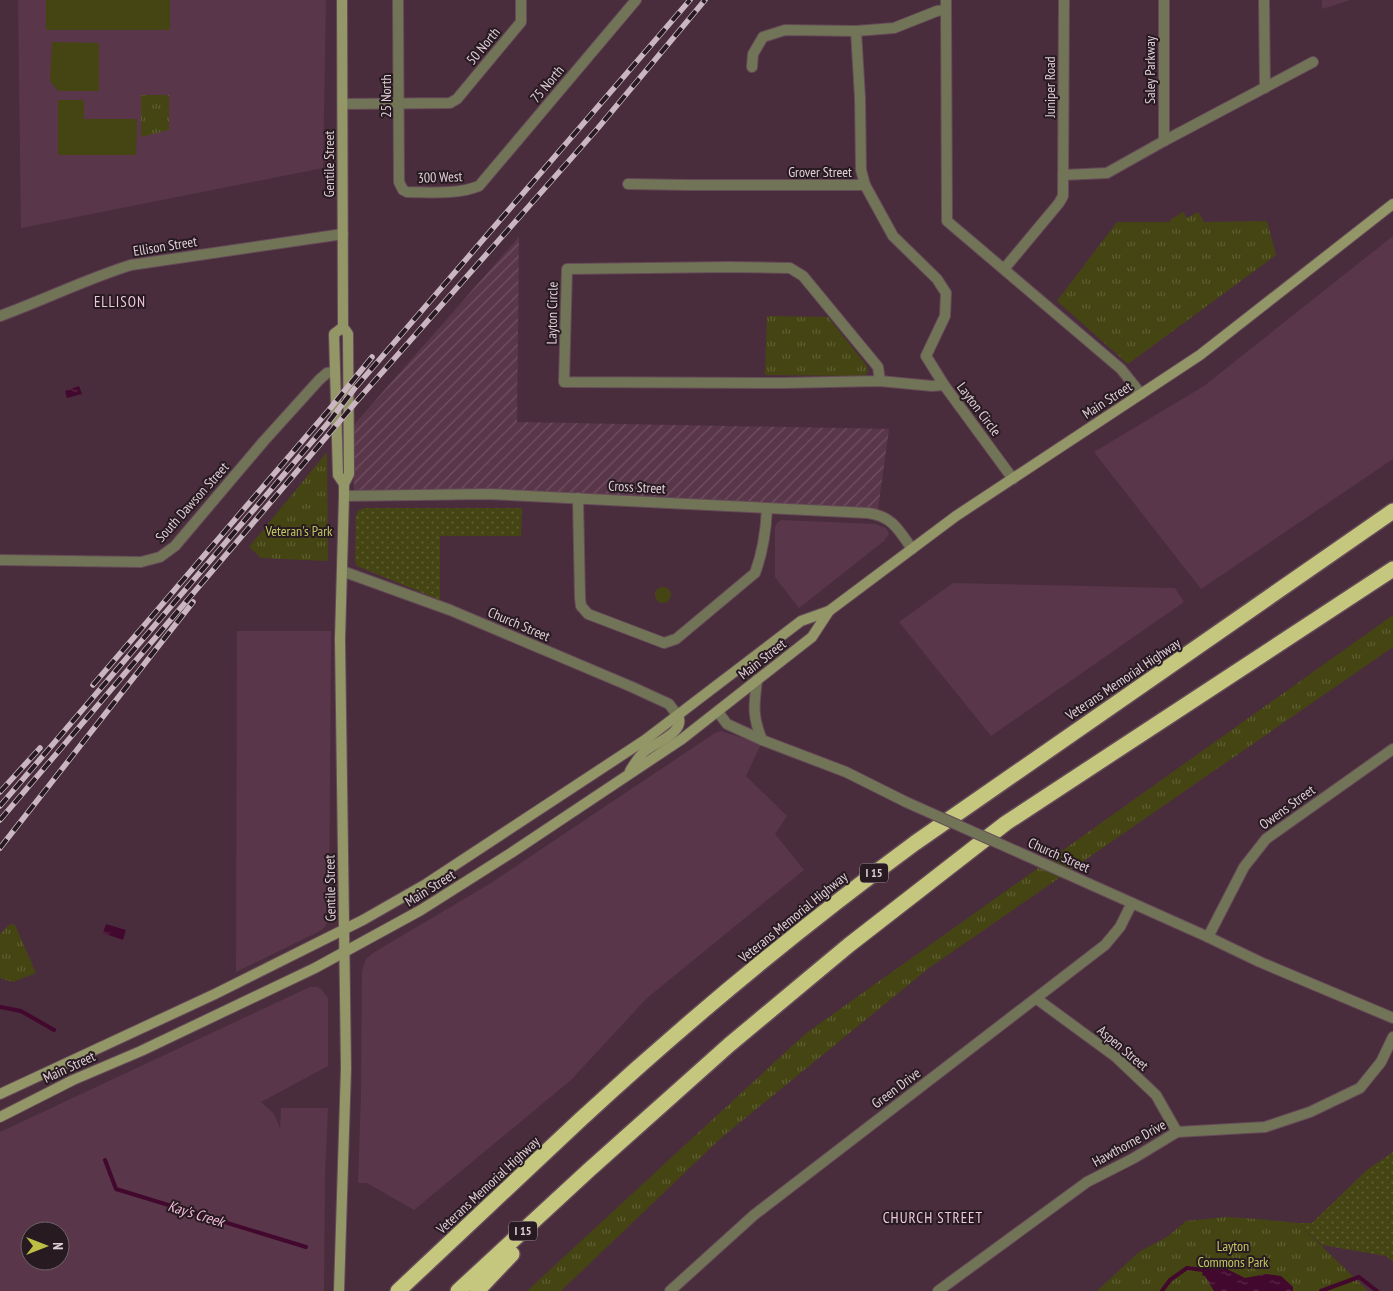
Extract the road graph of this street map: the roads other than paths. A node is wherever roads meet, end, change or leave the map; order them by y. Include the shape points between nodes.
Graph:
1 (342, 0) edge
2 (398, 0) edge
3 (521, 0) edge
4 (636, 0) edge
5 (1064, 0) edge
6 (1164, 0) edge
7 (1264, 0) edge
8 (946, 5) edge
9 (856, 31) junction
10 (1313, 62) dead end
11 (752, 67) dead end
12 (1265, 88) junction
13 (343, 104) junction
14 (400, 104) junction
15 (1164, 141) junction
16 (1063, 175) junction
17 (628, 184) dead end
18 (865, 185) junction
19 (478, 186) joint
20 (403, 190) joint
21 (1393, 204) edge
22 (343, 234) junction
23 (1004, 269) junction
24 (0, 316) edge
25 (343, 327) junction
26 (334, 372) junction
27 (880, 381) junction
28 (944, 385) junction
29 (1141, 394) junction
30 (1013, 479) junction
31 (344, 484) junction
32 (344, 496) junction
33 (578, 498) junction
34 (767, 508) junction
35 (1393, 510) edge
36 (912, 548) junction
37 (0, 560) edge
38 (1393, 569) edge
39 (342, 571) junction
40 (829, 611) junction
41 (758, 680) junction
42 (718, 712) junction
43 (678, 716) junction
44 (762, 740) junction
45 (1393, 749) edge
46 (625, 778) junction
47 (1132, 904) junction
48 (344, 929) junction
49 (1208, 937) junction
50 (345, 953) junction
51 (1037, 999) junction
52 (1393, 1018) edge
53 (1393, 1037) edge
54 (0, 1094) edge
55 (0, 1117) edge
56 (1177, 1132) junction
57 (589, 1170) junction
58 (339, 1291) edge
59 (398, 1291) edge
60 (458, 1291) edge
61 (477, 1291) edge
62 (670, 1291) edge
63 (938, 1291) edge

1 - 13 main road, Gentile Street
2 - 14 street, 25 North
3 - 14 street, 50 North via 521,22 457,99 450,103
4 - 19 street, 75 North
5 - 16 street, Juniper Road
6 - 15 street, Saley Parkway
7 - 12 street
8 - 9 street via 894,28
8 - 23 street via 947,222
9 - 11 street via 785,30 763,37 753,54
9 - 18 street via 861,170
10 - 12 street
12 - 15 street
13 - 14 street
13 - 22 main road, Gentile Street
14 - 20 street, 25 North via 399,182
15 - 16 street via 1108,173
16 - 23 street, Juniper Road via 1063,196 1059,203
17 - 18 street, Grover Street
18 - 28 street, Grover Street via 893,236 937,279 946,293 945,316 926,356
19 - 20 street, 300 West via 458,192
21 - 29 main road, Main Street via 1214,344
22 - 24 street, Ellison Street via 131,265
22 - 25 main road, Gentile Street
23 - 29 street via 1121,369
25 - 26 main road, Gentile Street via 334,334
25 - 31 main road, Gentile Street via 348,334 349,474
26 - 31 main road, Gentile Street via 338,475
26 - 37 street, South Dawson Street via 318,380 175,546 160,557 142,562
27 - 27 street, Layton Circle via 878,368 803,276 790,268 567,269 564,382
27 - 28 street, Layton Circle
28 - 30 street, Layton Circle
29 - 30 main road, Main Street
30 - 36 main road, Main Street
31 - 32 main road, Gentile Street
32 - 33 street, Cross Street via 488,494
32 - 39 main road, Gentile Street
33 - 34 street, Cross Street
33 - 34 street via 581,606 588,614 664,643 676,639 755,573 761,558
34 - 36 street, Cross Street via 878,514 892,522
35 - 59 highway, Veterans Memorial Highway / I 15 via 848,893 641,1065
36 - 40 main road, Main Street
38 - 57 highway, I 15 via 1006,823 849,945 729,1045
39 - 43 street, Church Street via 450,610 632,687 669,704
39 - 48 main road, Gentile Street
40 - 41 main road, Main Street via 812,637
40 - 43 main road, Main Street via 801,621
41 - 42 main road, Main Street
41 - 44 street via 754,713
42 - 44 street, Church Street via 727,724
42 - 46 main road, Main Street
43 - 46 main road via 678,729 643,753
43 - 48 main road, Main Street via 426,884
44 - 47 street, Church Street, bridge via 846,772
45 - 49 street, Owens Street via 1266,839 1244,867
46 - 50 main road, Main Street via 421,910
47 - 49 street, Church Street
47 - 51 street, Green Drive via 1120,927 1105,945
48 - 50 main road, Gentile Street
48 - 54 main road, Main Street via 215,994
49 - 52 street, Church Street
50 - 55 main road, Main Street
50 - 58 main road, Gentile Street via 346,1068
51 - 56 street, Aspen Street via 1116,1057 1156,1095
51 - 62 street, Green Drive via 754,1215
53 - 56 street, Hawthorne Drive via 1381,1062 1360,1088 1310,1112 1265,1127
56 - 63 street, Hawthorne Drive via 1087,1182
57 - 60 highway, I 15
57 - 61 highway

